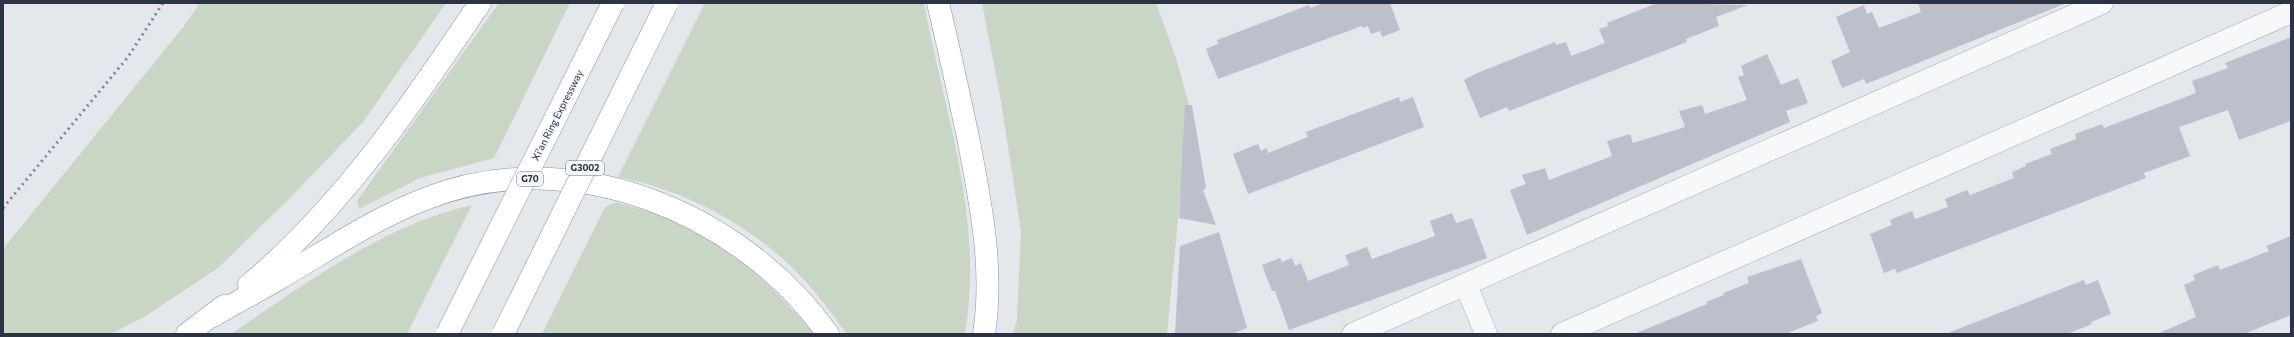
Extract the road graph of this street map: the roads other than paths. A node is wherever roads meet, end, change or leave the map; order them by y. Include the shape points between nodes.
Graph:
1 (480, 3) edge
2 (613, 3) edge
3 (667, 3) edge
4 (938, 3) edge
5 (2102, 3) edge
6 (2291, 12) edge
7 (1466, 285) junction
8 (213, 316) junction
9 (187, 334) edge
10 (447, 334) edge
11 (503, 334) edge
12 (828, 334) edge
13 (984, 334) edge
14 (1353, 334) edge
15 (1486, 334) edge
16 (1562, 334) edge

1 - 8 highway via 394,129 351,182 306,232
2 - 10 highway, Xi'an Ring Expressway, bridge
3 - 11 highway, G3002, bridge
4 - 13 highway via 956,77 984,228 988,278
5 - 7 street
6 - 16 street
7 - 14 street
7 - 15 street
8 - 9 highway, G70
8 - 12 highway, G70 via 358,230 426,198 481,184 538,178 588,184 630,193 682,213 709,227 731,239 767,266 799,297

